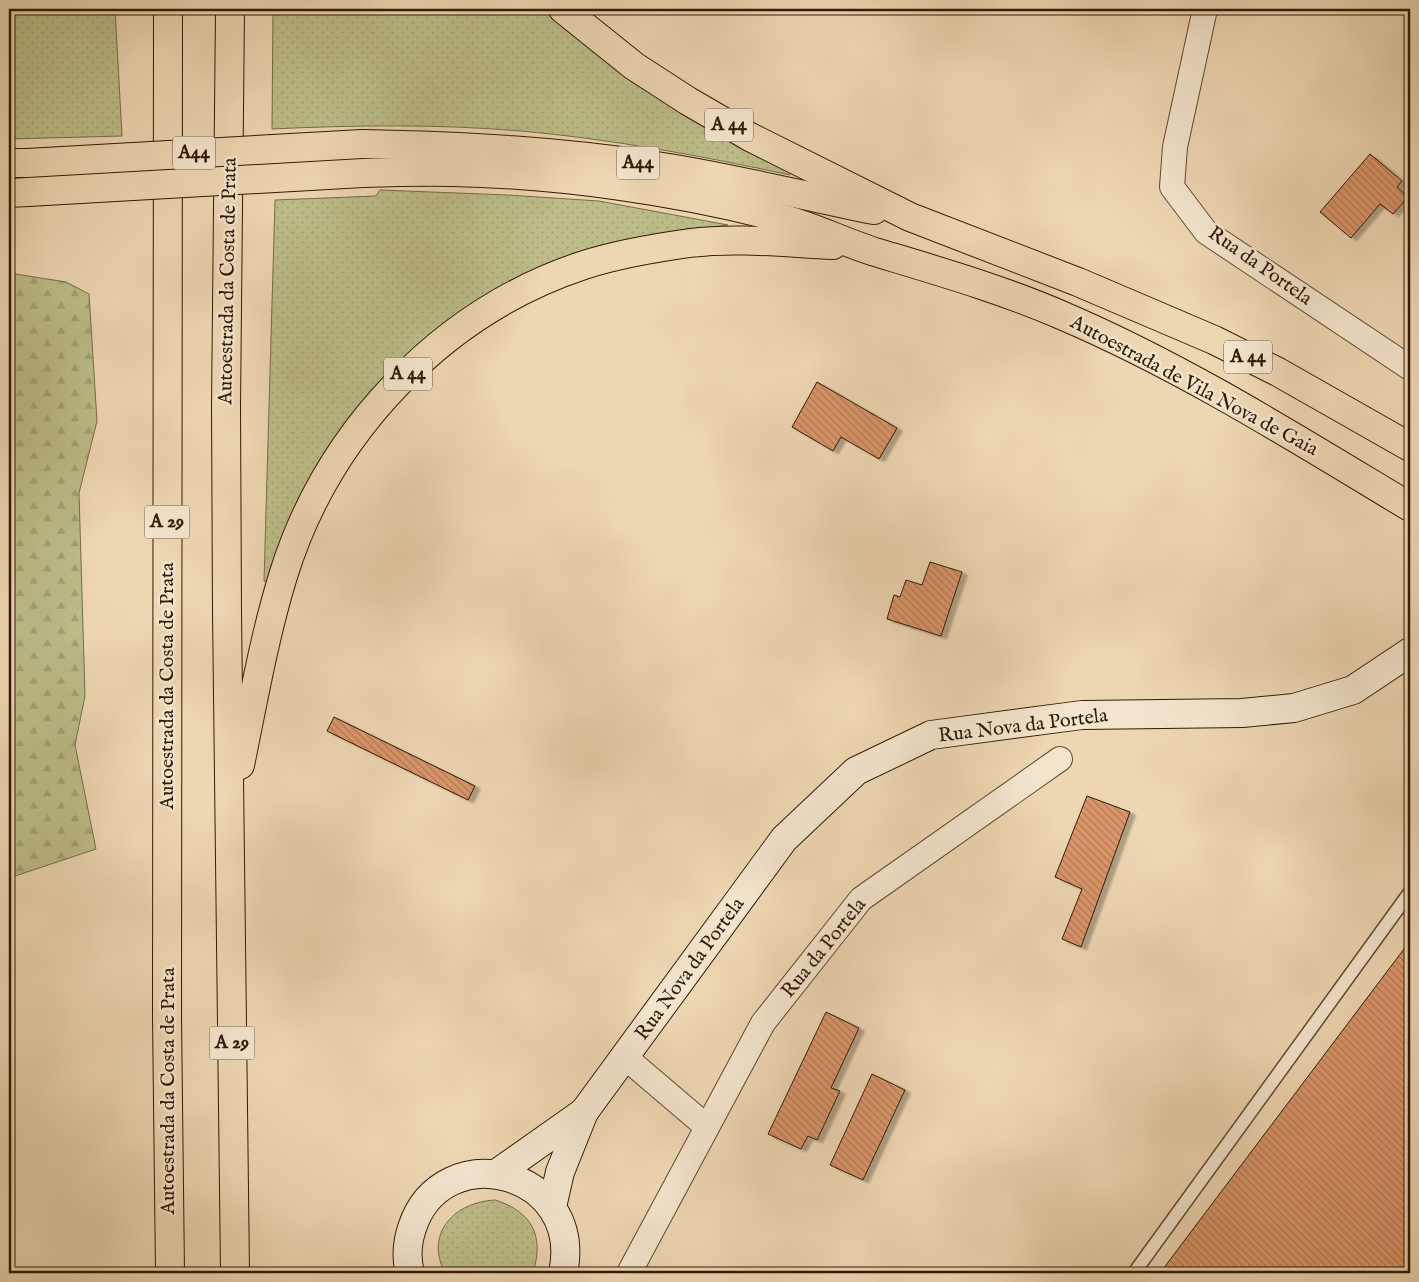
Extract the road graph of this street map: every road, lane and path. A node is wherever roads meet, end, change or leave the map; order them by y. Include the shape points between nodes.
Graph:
1 (230, 9) edge
2 (563, 9) edge
3 (1205, 9) edge
4 (165, 15) edge
5 (18, 163) edge
6 (18, 192) edge
7 (910, 217) junction
8 (855, 246) junction
9 (1410, 368) edge
10 (1410, 447) edge
11 (1410, 507) edge
12 (1410, 652) edge
13 (1060, 759) dead end
14 (229, 813) junction
15 (1410, 892) edge
16 (626, 1058) junction
17 (584, 1112) junction
18 (707, 1127) junction
19 (496, 1174) junction
20 (552, 1207) junction
21 (407, 1271) edge
22 (170, 1273) edge
23 (235, 1273) edge
24 (563, 1273) edge
25 (629, 1273) edge
26 (1134, 1273) edge

1 - 14 highway, Autoestrada da Costa de Prata / A 29 via 226,407
2 - 7 highway, A 44 via 634,66 688,101 750,137
3 - 9 street, Rua da Portela via 1175,147 1172,187 1206,232
4 - 22 highway, Autoestrada da Costa de Prata / A 29
5 - 7 highway, A44, bridge via 362,144 502,148 610,159 728,179
6 - 8 highway, A 44, bridge via 363,173 505,174 609,185 720,204 783,218
7 - 10 highway, Autoestrada de Vila Nova de Gaia / A 44 via 1078,282 1214,340 1286,376
8 - 11 highway, Autoestrada de Vila Nova de Gaia / A 44 via 1012,296 1097,331 1254,415
8 - 14 highway, A 44 via 743,240 692,242 636,251 584,265 500,303 426,355 360,427 315,499 299,535 283,576 265,646
12 - 16 main road, Rua Nova da Portela via 1353,690 1294,708 1242,713 1082,716 931,735 856,771 784,839
13 - 18 street, Rua da Portela via 861,899 763,1023
14 - 23 highway, Autoestrada da Costa de Prata / A 29
15 - 26 lane
16 - 17 main road, Rua Nova da Portela
16 - 18 street
17 - 19 main road, Rua Nova da Portela
17 - 20 main road, Rua Nova da Portela via 560,1172
18 - 25 street, Rua da Portela
19 - 20 main road via 518,1179 537,1191
19 - 21 main road via 471,1175 448,1183 429,1198 415,1218 408,1241
20 - 24 main road via 563,1231 566,1257

